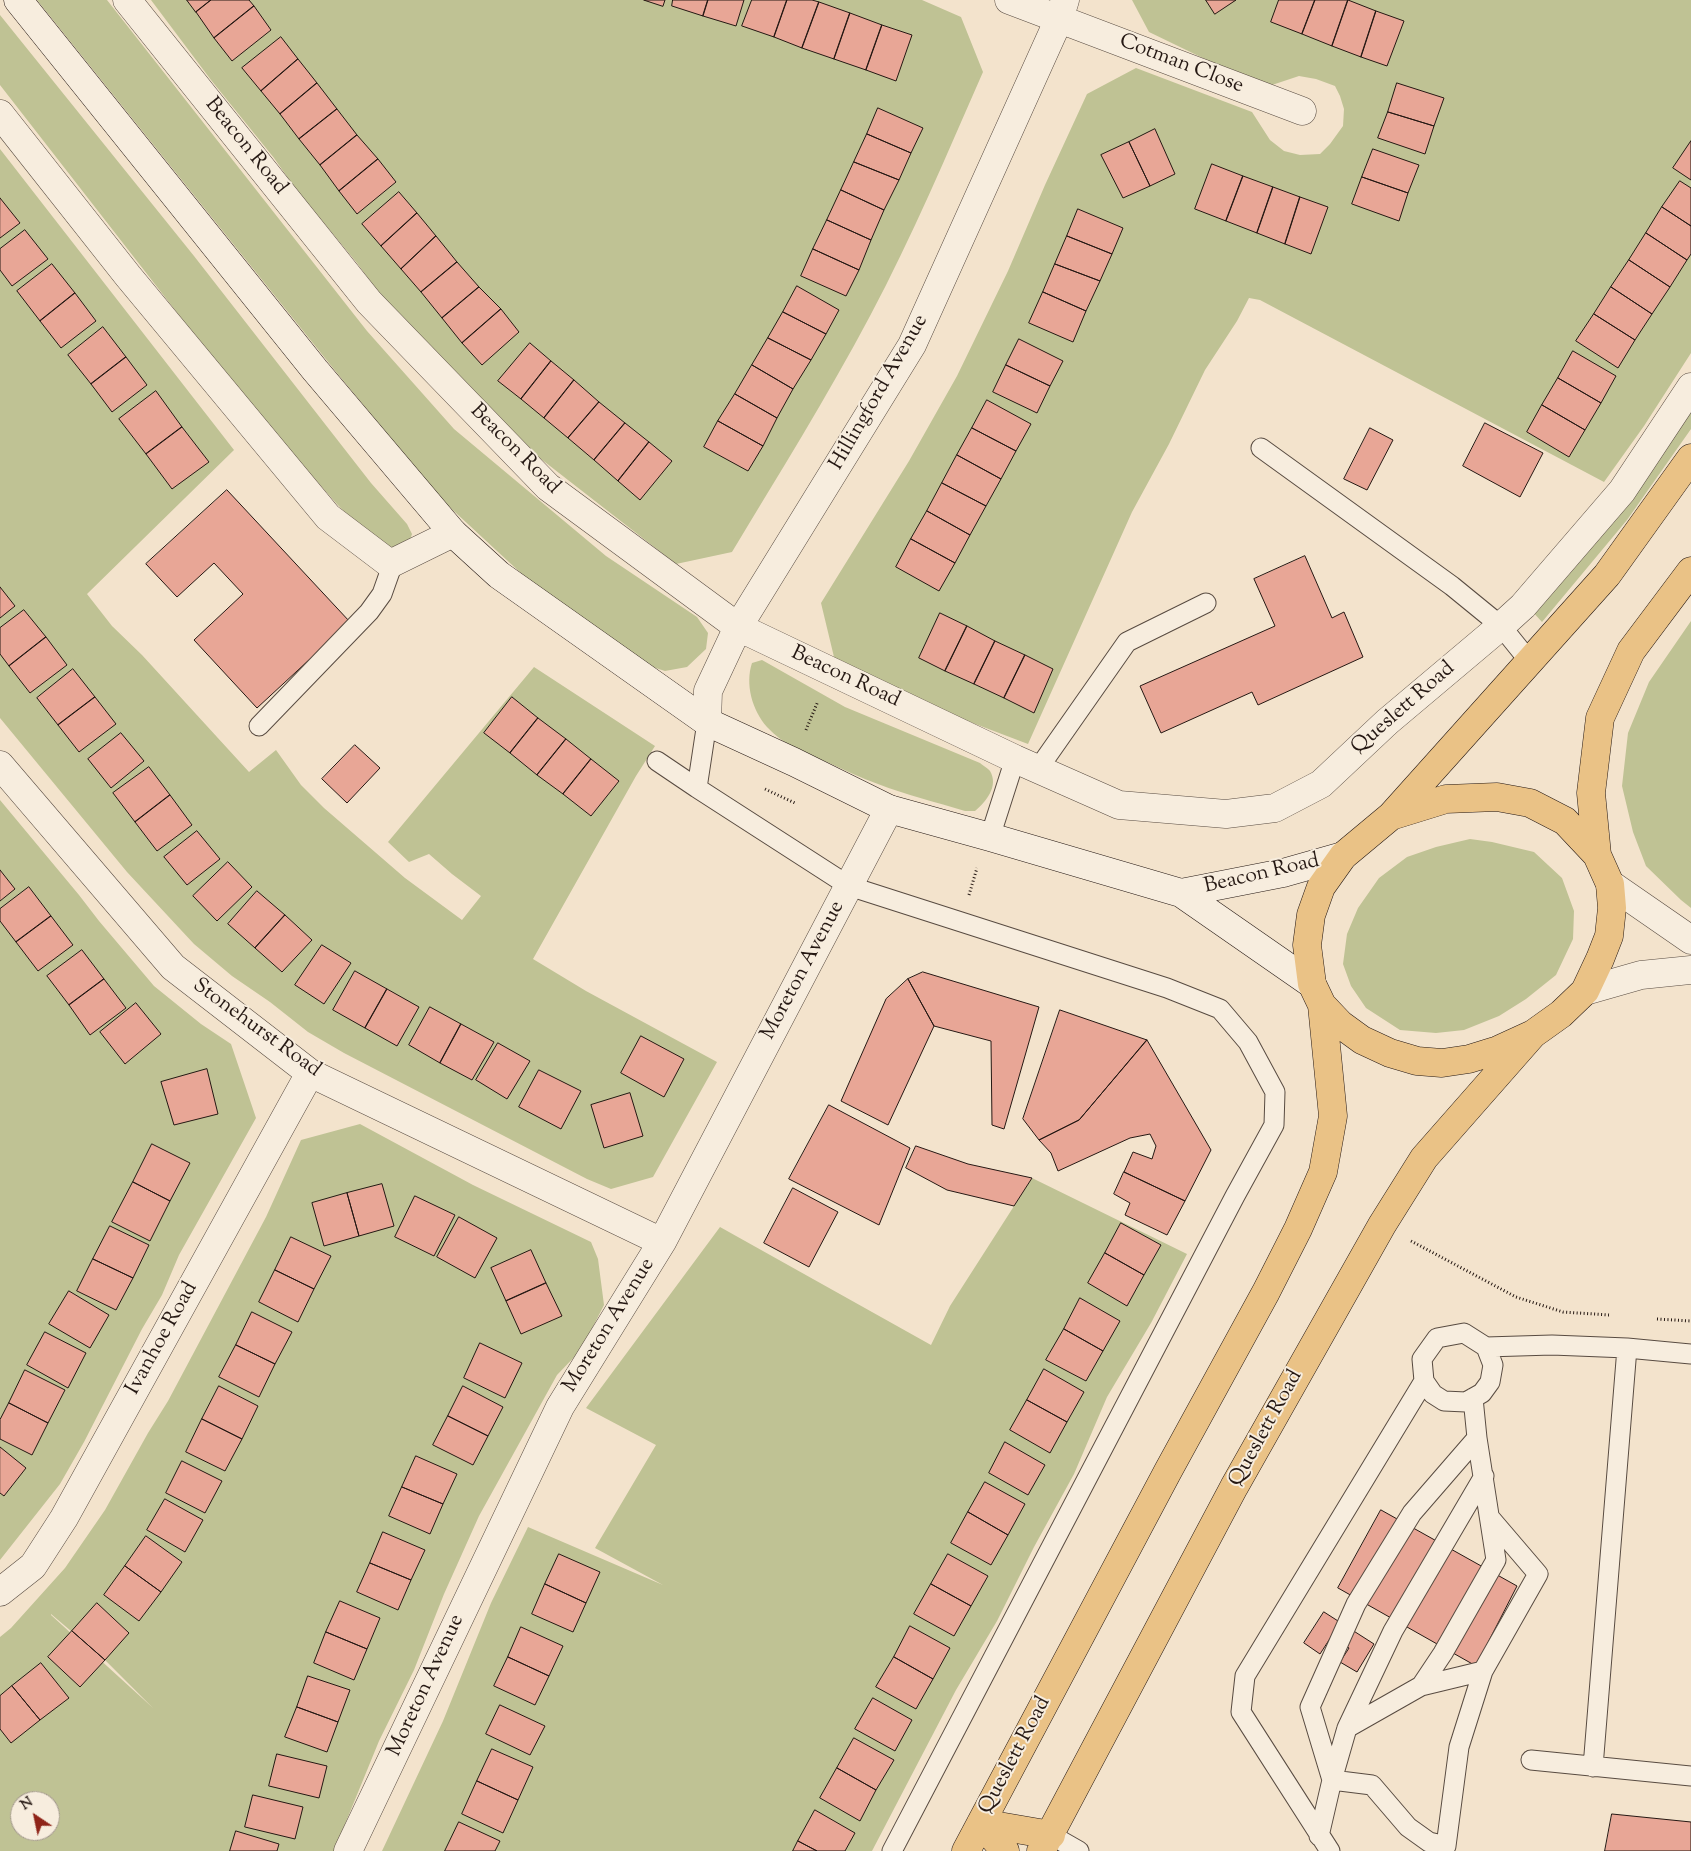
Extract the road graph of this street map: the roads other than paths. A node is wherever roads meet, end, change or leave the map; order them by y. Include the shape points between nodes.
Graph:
1 (18, 0) edge
2 (127, 0) edge
3 (1010, 0) edge
4 (1062, 10) edge
5 (1302, 111) dead end
6 (0, 114) edge
7 (1691, 387) edge
8 (1261, 448) dead end
9 (1691, 458) edge
10 (453, 534) junction
11 (393, 563) junction
12 (1691, 571) edge
13 (1206, 603) dead end
14 (1501, 626) junction
15 (738, 627) junction
16 (1530, 662) junction
17 (707, 722) junction
18 (259, 726) dead end
19 (657, 761) dead end
20 (0, 764) edge
21 (1026, 764) junction
22 (698, 788) junction
23 (890, 809) junction
24 (1391, 816) junction
25 (985, 848) junction
26 (1597, 855) junction
27 (1343, 856) junction
28 (1610, 884) junction
29 (849, 886) junction
30 (1181, 893) junction
31 (1691, 940) edge
32 (1691, 970) edge
33 (1585, 991) junction
34 (1317, 994) junction
35 (1533, 1034) junction
36 (310, 1073) junction
37 (662, 1242) junction
38 (1486, 1347) junction
39 (1628, 1348) junction
40 (1691, 1354) edge
41 (1424, 1381) junction
42 (1473, 1398) junction
43 (1477, 1438) junction
44 (1484, 1476) junction
45 (1491, 1519) junction
46 (0, 1592) edge
47 (1483, 1670) junction
48 (1421, 1686) junction
49 (1347, 1728) junction
50 (1531, 1760) dead end
51 (1593, 1767) junction
52 (1691, 1776) edge
53 (1332, 1780) junction
54 (980, 1823) junction
55 (1046, 1843) edge
56 (1324, 1843) edge
57 (348, 1851) edge
58 (892, 1851) edge
59 (966, 1851) edge
60 (1005, 1851) edge
61 (1079, 1851) edge

1 - 10 street, Beacon Road via 315,370
2 - 15 street, Beacon Road via 369,302 548,487
3 - 4 street, Cotman Close
4 - 5 street, Cotman Close
4 - 15 street, Hillingford Avenue via 912,345
6 - 11 street via 128,276 328,517 390,564
7 - 14 street, Queslett Road via 1622,491 1523,606
8 - 14 lane via 1452,586
9 - 16 highway via 1607,575
10 - 11 street
10 - 17 street, Beacon Road via 498,576
11 - 18 lane via 382,594 369,612
12 - 26 highway via 1631,651 1600,718 1591,793
13 - 21 lane via 1127,642
14 - 16 lane
14 - 21 street, Queslett Road via 1387,722 1321,784 1275,808 1226,814 1120,805
15 - 17 street, Hillingford Avenue via 708,690
15 - 21 street, Beacon Road
16 - 24 highway
17 - 22 lane
17 - 23 street, Beacon Road
19 - 22 lane
20 - 36 street, Stonehurst Road via 173,967
21 - 25 lane
22 - 29 lane
23 - 25 street, Beacon Road
23 - 29 street, Moreton Avenue
24 - 26 highway via 1446,799 1497,797 1530,803 1565,821
24 - 27 highway, Queslett Road
25 - 30 street, Beacon Road
26 - 28 highway
27 - 30 street, Beacon Road via 1283,873
27 - 34 highway, Queslett Road via 1322,887 1311,914 1307,945
28 - 31 street
28 - 33 highway via 1609,936
29 - 37 street, Moreton Avenue
29 - 58 lane via 1167,988 1220,1009 1248,1042 1275,1092 1274,1125
30 - 34 street, Beacon Road
32 - 33 street via 1641,975
33 - 35 highway via 1562,1014
34 - 35 highway via 1340,1024 1362,1040 1417,1061 1442,1063 1469,1059
34 - 54 highway, Queslett Road via 1333,1116 1323,1172 1266,1292
35 - 55 highway, Queslett Road via 1424,1158 1382,1225 1230,1495
36 - 37 street, Stonehurst Road
36 - 46 street, Ivanhoe Road via 64,1518 33,1566
37 - 57 street, Moreton Avenue via 560,1407
38 - 39 lane
38 - 41 lane via 1464,1333 1437,1338 1422,1359
38 - 42 lane via 1493,1365 1490,1382 1482,1393
39 - 40 lane
39 - 51 lane
41 - 42 lane via 1433,1394 1444,1401 1466,1402
41 - 56 lane via 1246,1676 1241,1712
42 - 43 lane
43 - 44 lane
43 - 53 lane via 1412,1513 1361,1596 1310,1707
44 - 45 lane
44 - 49 lane via 1393,1631
45 - 47 lane via 1538,1574
45 - 48 lane via 1496,1560
47 - 48 lane
47 - 53 lane via 1459,1747 1446,1846 1429,1842 1408,1827 1372,1785
48 - 49 lane
49 - 53 lane
50 - 51 lane
51 - 52 lane
53 - 56 lane
54 - 55 highway
54 - 59 highway, Queslett Road
54 - 60 highway
55 - 61 lane

